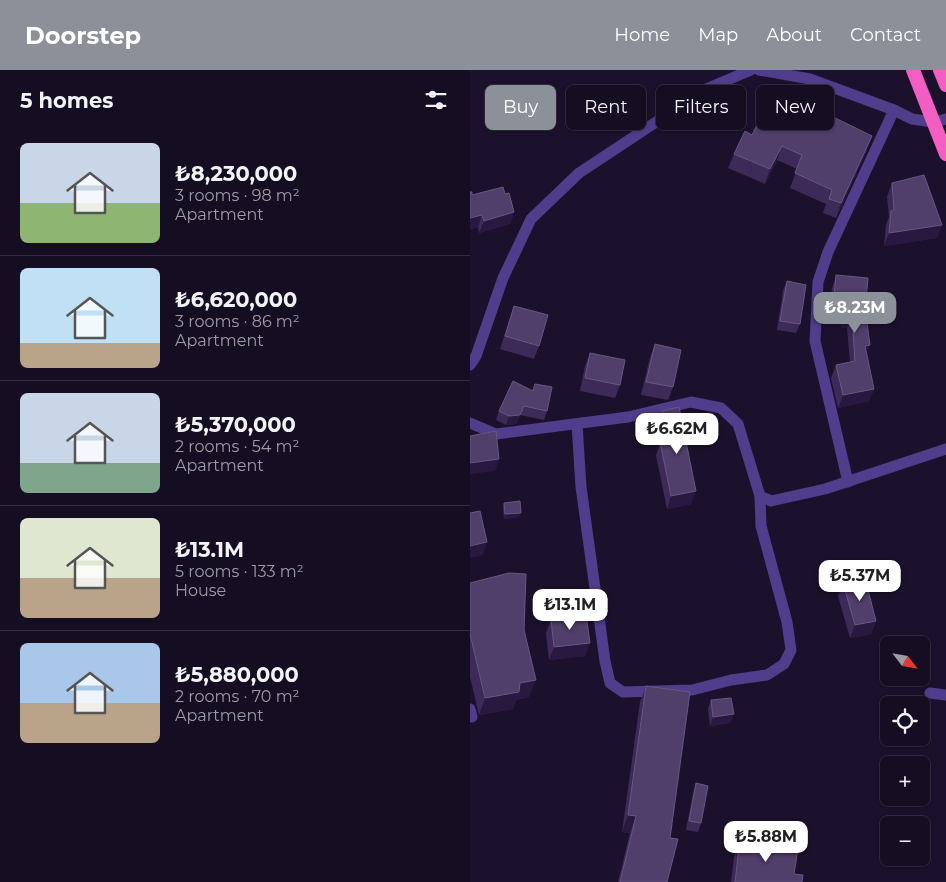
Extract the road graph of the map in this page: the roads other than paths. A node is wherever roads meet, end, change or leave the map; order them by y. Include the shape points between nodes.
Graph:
1 (751, 70) edge
2 (759, 70) edge
3 (913, 70) edge
4 (940, 70) edge
5 (946, 85) edge
6 (894, 110) junction
7 (939, 121) edge
8 (946, 154) edge
9 (470, 365) edge
10 (470, 423) edge
11 (577, 424) junction
12 (946, 449) edge
13 (848, 482) junction
14 (760, 496) junction
15 (930, 693) dead end
16 (946, 695) edge

1 - 9 street via 706,89 579,173 531,219 503,278
2 - 6 street via 810,79
3 - 7 highway
4 - 5 highway
6 - 7 street via 912,119
6 - 13 street via 828,252 818,282 815,341
7 - 8 highway
10 - 11 street via 496,434
11 - 14 street via 652,413 691,402 721,408 738,424
11 - 14 street via 583,504 605,661 610,683 623,692 692,690 767,675 784,664 792,650 761,526
12 - 13 street
13 - 14 street via 771,502
15 - 16 street

